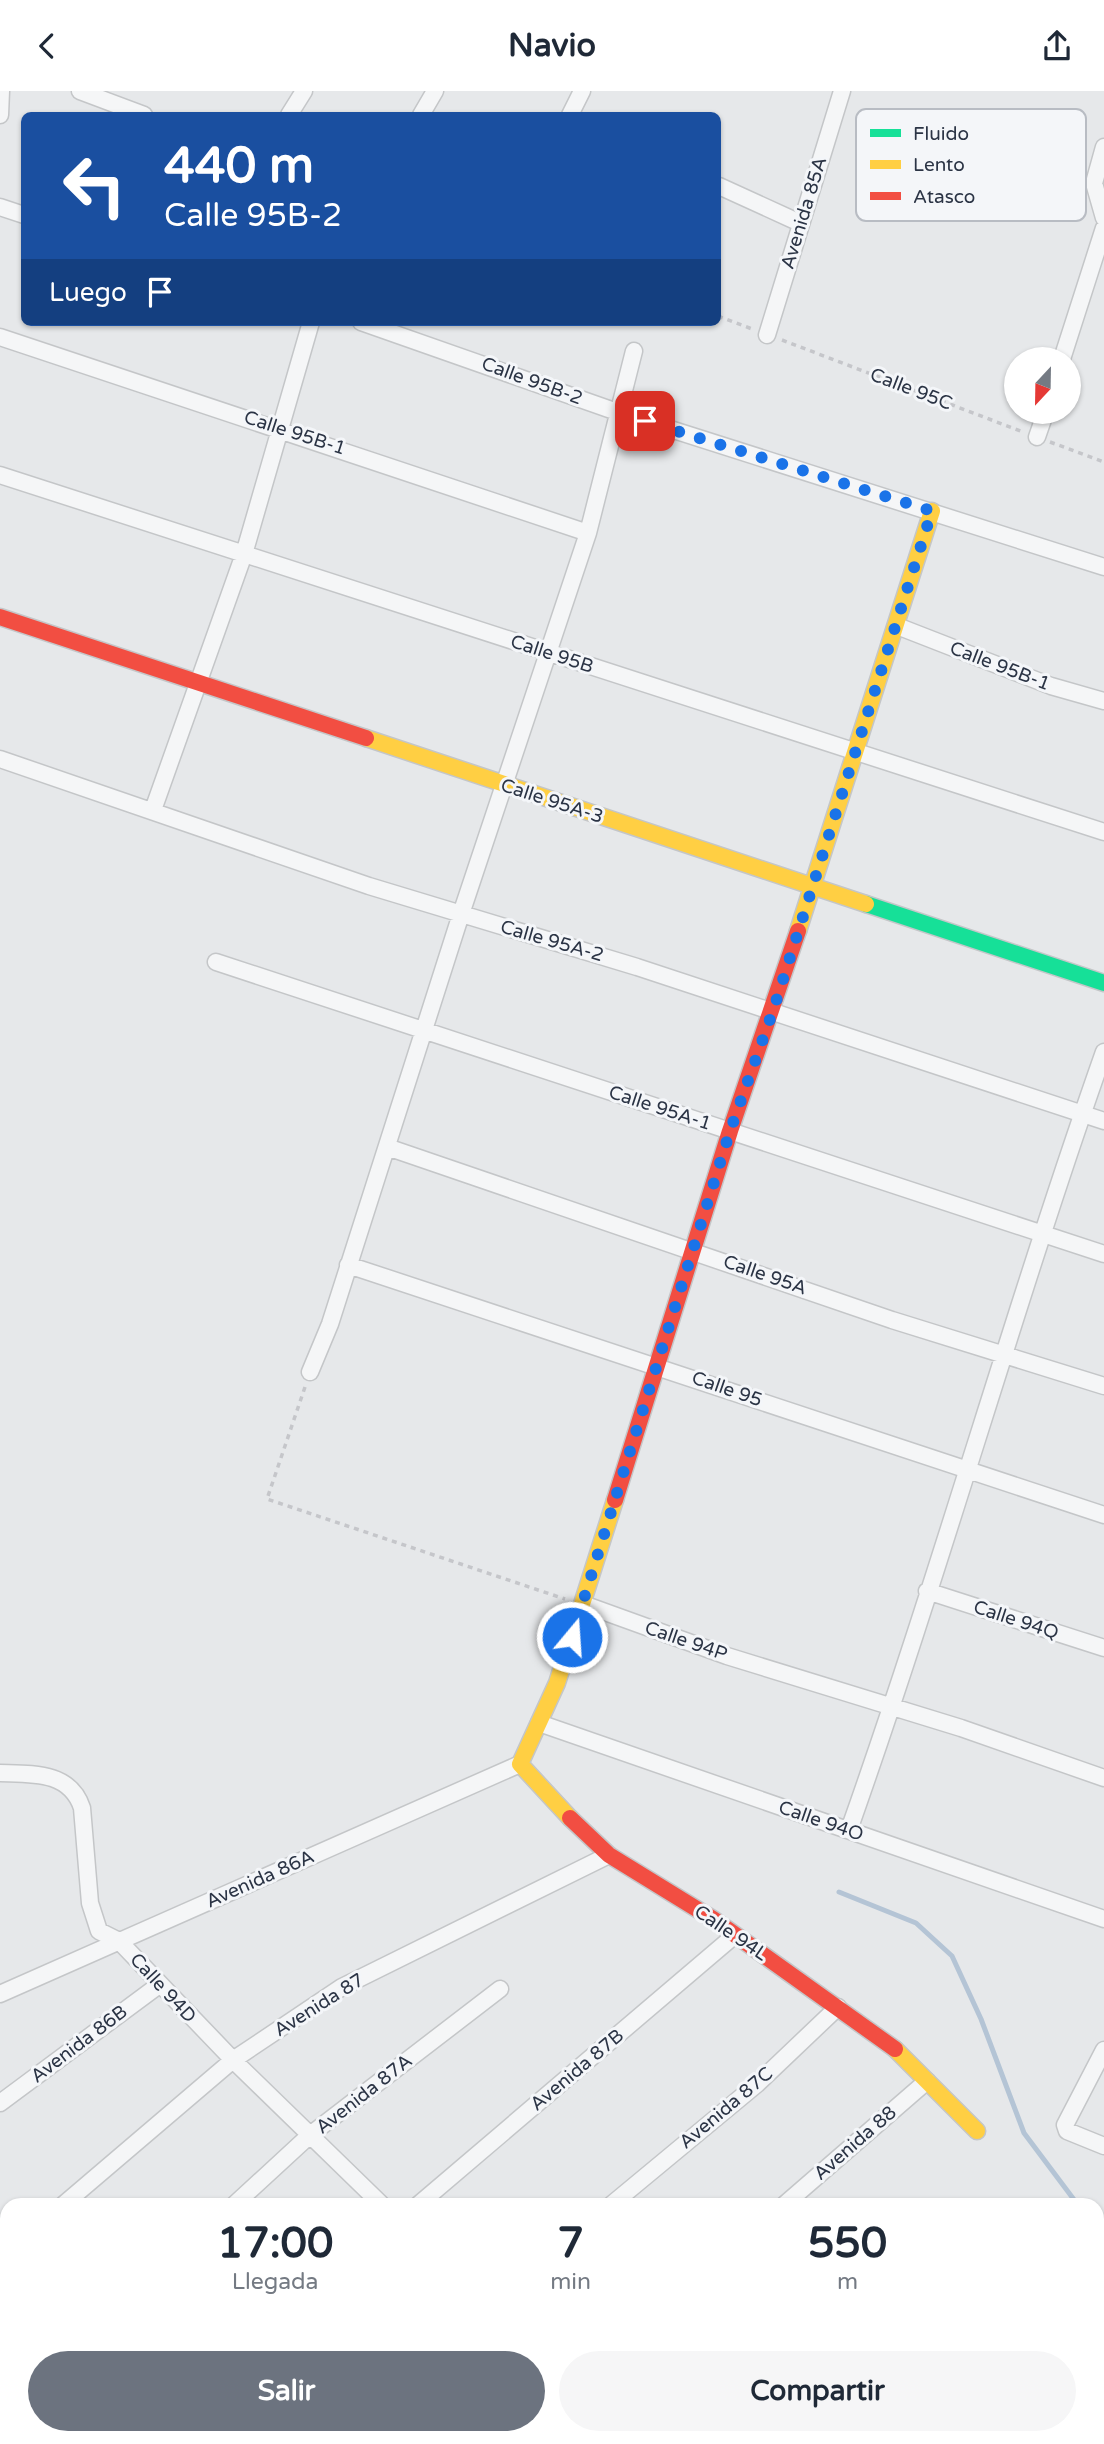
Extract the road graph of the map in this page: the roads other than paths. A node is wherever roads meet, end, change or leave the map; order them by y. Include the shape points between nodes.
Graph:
1 (1, 91) edge
2 (80, 91) edge
3 (304, 91) edge
4 (435, 91) edge
5 (582, 91) edge
6 (842, 91) edge
7 (120, 98) edge
8 (140, 112) edge
9 (291, 112) edge
10 (423, 112) edge
11 (572, 112) edge
12 (0, 115) edge
13 (1104, 147) edge
14 (721, 186) edge
15 (0, 207) edge
16 (21, 214) edge
17 (1104, 218) edge
18 (800, 223) junction
19 (1104, 227) edge
20 (310, 326) edge
21 (372, 326) edge
22 (767, 335) road end
23 (0, 337) edge
24 (1066, 347) edge
25 (634, 351) dead end
26 (620, 413) junction
27 (1042, 424) edge
28 (281, 428) junction
29 (1037, 437) road end
30 (0, 475) edge
31 (932, 511) junction
32 (589, 533) junction
33 (244, 554) junction
34 (1104, 567) edge
35 (0, 617) edge
36 (898, 626) junction
37 (548, 653) junction
38 (199, 684) junction
39 (1104, 701) edge
40 (856, 752) junction
41 (0, 759) edge
42 (505, 786) junction
43 (153, 810) junction
44 (1104, 832) edge
45 (810, 886) junction
46 (461, 915) junction
47 (216, 962) dead end
48 (1104, 983) edge
49 (773, 1011) junction
50 (425, 1031) junction
51 (1104, 1052) edge
52 (1083, 1113) junction
53 (1104, 1121) edge
54 (730, 1131) junction
55 (387, 1147) junction
56 (1043, 1234) junction
57 (694, 1250) junction
58 (1104, 1254) edge
59 (348, 1265) junction
60 (1006, 1354) junction
61 (658, 1365) junction
62 (310, 1372) road end
63 (1104, 1386) edge
64 (967, 1470) junction
65 (1104, 1514) edge
66 (927, 1591) junction
67 (583, 1604) junction
68 (1104, 1649) edge
69 (893, 1707) junction
70 (538, 1723) junction
71 (520, 1764) junction
72 (0, 1773) edge
73 (1104, 1777) edge
74 (849, 1831) junction
75 (609, 1855) junction
76 (1104, 1919) edge
77 (736, 1935) junction
78 (119, 1941) junction
79 (159, 1985) junction
80 (500, 1989) dead end
81 (0, 1994) edge
82 (838, 2007) junction
83 (1104, 2050) edge
84 (233, 2060) junction
85 (927, 2081) junction
86 (0, 2103) edge
87 (977, 2131) dead end
88 (310, 2135) junction
89 (1104, 2146) edge
90 (71, 2198) edge
91 (242, 2198) edge
92 (375, 2198) edge
93 (426, 2198) edge
94 (619, 2198) edge
95 (792, 2198) edge

1 - 12 street
2 - 7 street
3 - 9 street
4 - 10 street
5 - 11 street
6 - 18 street, Avenida 85A
7 - 8 street
13 - 17 street via 1094,183
14 - 18 street
15 - 16 street
18 - 22 street, Avenida 85A
19 - 24 street
20 - 28 street
21 - 26 street, Calle 95B-2
23 - 28 street, Calle 95B-1
25 - 26 street
26 - 31 street, Calle 95B-2
26 - 32 street
27 - 29 street
28 - 32 street, Calle 95B-1
28 - 33 street
30 - 33 street, Calle 95B
31 - 34 street, Calle 95B-2
31 - 36 street
32 - 37 street
33 - 37 street, Calle 95B
33 - 38 street
35 - 38 street, Calle 95A-3
36 - 39 street, Calle 95B-1 via 1051,686
36 - 40 street
37 - 40 street, Calle 95B
37 - 42 street
38 - 42 street, Calle 95A-3
38 - 43 street
40 - 44 street, Calle 95B
40 - 45 street
41 - 43 street, Calle 95A-2
42 - 45 street, Calle 95A-3
42 - 46 street
43 - 46 street, Calle 95A-2
45 - 48 street, Calle 95A-3
45 - 49 street
46 - 49 street, Calle 95A-2
46 - 50 street
47 - 50 street, Calle 95A-1
49 - 52 street, Calle 95A-2
49 - 54 street
50 - 54 street, Calle 95A-1
50 - 55 street
51 - 52 street
52 - 53 street, Calle 95A-2
52 - 56 street
54 - 56 street, Calle 95A-1
54 - 57 street
55 - 57 street, Calle 95A
55 - 59 street
56 - 58 street, Calle 95A-1
56 - 60 street
57 - 60 street, Calle 95A via 892,1320
57 - 61 street
59 - 61 street, Calle 95
59 - 62 street
60 - 63 street, Calle 95A
60 - 64 street
61 - 64 street, Calle 95
61 - 67 street
64 - 65 street, Calle 95
64 - 66 street
66 - 68 street, Calle 94Q
66 - 69 street
67 - 69 street, Calle 94P via 727,1656
67 - 70 street via 557,1683
69 - 73 street, Calle 94P
69 - 74 street
70 - 71 street
70 - 74 street, Calle 94O
71 - 75 street, Calle 94L
71 - 78 street, Avenida 86A
72 - 78 street, Calle 94D via 42,1775 68,1784 78,1796 93,1912 99,1931
74 - 76 street, Calle 94O
75 - 77 street, Calle 94L
75 - 84 street, Avenida 87 via 342,1987
77 - 82 street, Calle 94L
77 - 93 street, Avenida 87B
78 - 79 street, Calle 94D
78 - 81 street, Avenida 86A
79 - 84 street, Calle 94D
79 - 86 street, Avenida 86B
80 - 88 street, Avenida 87A
82 - 85 street, Calle 94L via 890,2043
82 - 94 street, Avenida 87C via 757,2084
83 - 89 street via 1066,2122 1067,2131
84 - 88 street, Calle 94D
84 - 90 street, Avenida 87
85 - 87 street, Calle 94L
85 - 95 street, Avenida 88
88 - 91 street, Avenida 87A
88 - 92 street, Calle 94D

